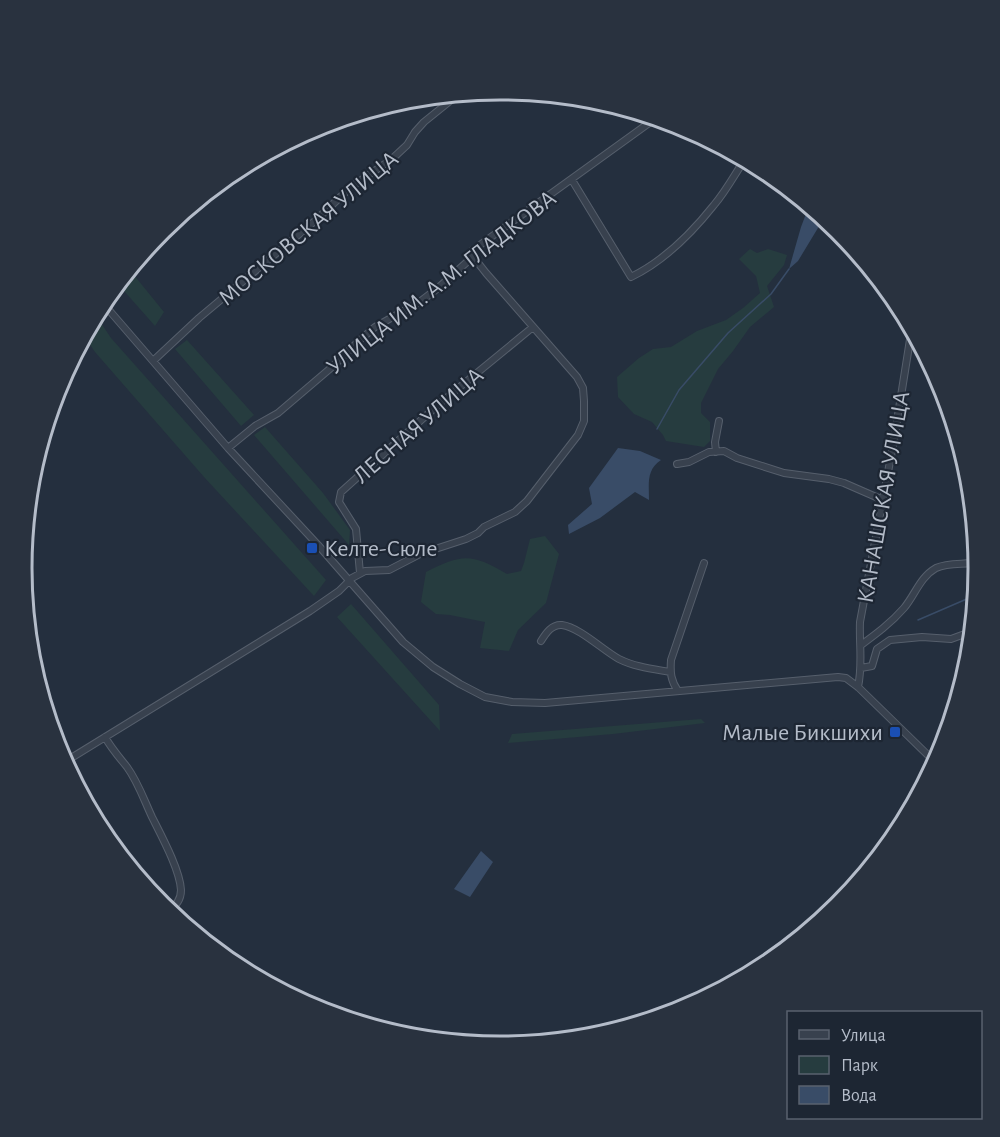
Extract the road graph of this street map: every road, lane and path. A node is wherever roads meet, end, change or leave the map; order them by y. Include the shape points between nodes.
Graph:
1 (447, 103) edge
2 (648, 124) edge
3 (740, 167) edge
4 (572, 180) junction
5 (473, 250) junction
6 (109, 310) edge
7 (533, 327) junction
8 (910, 341) edge
9 (153, 361) junction
10 (719, 422) dead end
11 (228, 448) junction
12 (716, 452) junction
13 (677, 464) dead end
14 (883, 500) junction
15 (704, 563) dead end
16 (968, 563) edge
17 (360, 573) junction
18 (349, 581) junction
19 (963, 635) edge
20 (541, 641) dead end
21 (861, 645) junction
22 (861, 668) junction
23 (670, 672) junction
24 (858, 687) junction
25 (678, 691) junction
26 (105, 737) junction
27 (929, 756) edge
28 (72, 758) edge
29 (176, 906) edge

1 - 9 street, МОСКОВСКАЯ УЛИЦА via 424,122 392,159 351,187
2 - 4 street, УЛИЦА ИМ. А.М. ГЛАДКОВА
3 - 4 street via 715,204 679,244 631,277
4 - 5 street, УЛИЦА ИМ. А.М. ГЛАДКОВА
5 - 7 street via 475,259
5 - 11 street, УЛИЦА ИМ. А.М. ГЛАДКОВА via 467,262 438,288 375,327 278,413
6 - 9 street
7 - 17 street, ЛЕСНАЯ УЛИЦА via 341,492 339,502 356,529
7 - 17 street via 583,388 584,421 578,435 515,512 466,539 420,554 389,570
8 - 14 street, КАНАШСКАЯ УЛИЦА
9 - 11 street
10 - 12 street
11 - 18 street
12 - 13 street
12 - 14 street via 724,451 784,473 844,483
14 - 21 street, КАНАШСКАЯ УЛИЦА via 860,622
15 - 23 street
16 - 21 street via 936,568 924,578 905,607
17 - 18 street
18 - 25 street via 403,642 459,684 485,697 545,703
18 - 26 street via 310,611
19 - 22 street, КАНАШСКАЯ УЛИЦА via 951,639 890,640 877,648 872,666
20 - 23 street via 547,631 562,625 626,662
21 - 22 street, КАНАШСКАЯ УЛИЦА
22 - 24 street, КАНАШСКАЯ УЛИЦА
23 - 25 street
24 - 25 street via 838,677
24 - 27 street
26 - 28 street
26 - 29 street via 138,786 173,862 181,889

